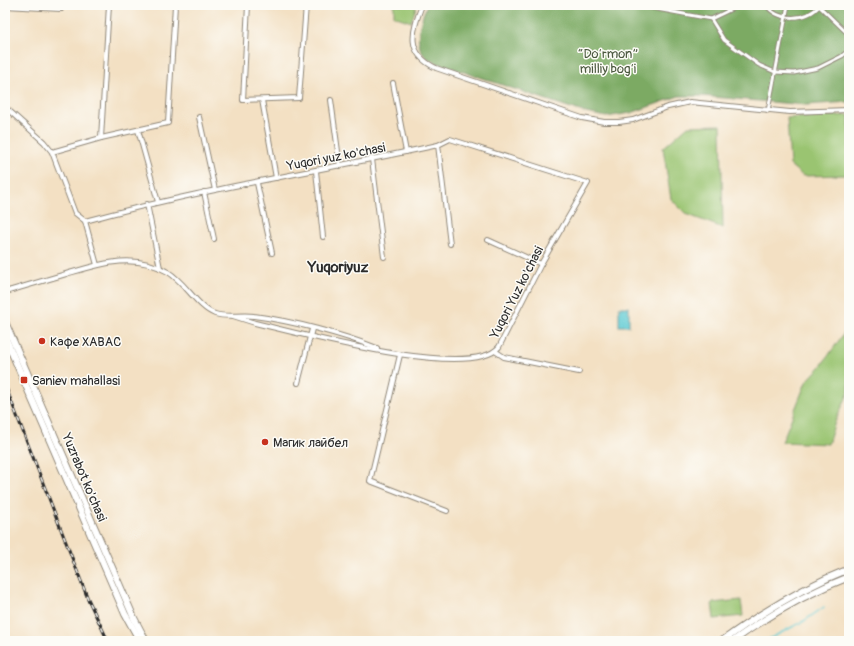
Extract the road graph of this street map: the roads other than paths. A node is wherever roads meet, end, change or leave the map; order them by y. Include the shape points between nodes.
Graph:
1 (109, 5) edge
2 (175, 5) edge
3 (248, 5) edge
4 (306, 5) edge
5 (422, 5) edge
6 (637, 5) edge
7 (740, 5) edge
8 (766, 5) edge
9 (788, 5) edge
10 (819, 5) edge
11 (5, 6) edge
12 (61, 9) dead end
13 (786, 17) junction
14 (711, 18) junction
15 (849, 35) edge
16 (849, 50) edge
17 (775, 72) junction
18 (393, 83) dead end
19 (262, 100) junction
20 (330, 100) dead end
21 (5, 107) edge
22 (849, 110) edge
23 (768, 111) junction
24 (199, 117) dead end
25 (138, 130) junction
26 (101, 138) junction
27 (438, 145) junction
28 (52, 152) junction
29 (406, 152) junction
30 (372, 159) junction
31 (340, 166) junction
32 (316, 171) junction
33 (276, 178) junction
34 (257, 183) junction
35 (588, 183) joint
36 (215, 190) junction
37 (204, 192) junction
38 (158, 202) junction
39 (147, 204) junction
40 (85, 221) junction
41 (323, 237) dead end
42 (214, 239) dead end
43 (488, 240) dead end
44 (450, 244) dead end
45 (272, 253) dead end
46 (384, 257) dead end
47 (541, 264) junction
48 (97, 265) junction
49 (160, 268) junction
50 (5, 292) edge
51 (233, 316) junction
52 (5, 322) edge
53 (312, 329) junction
54 (310, 336) junction
55 (5, 337) edge
56 (382, 350) junction
57 (495, 351) junction
58 (400, 354) junction
59 (579, 372) dead end
60 (25, 374) junction
61 (298, 383) dead end
62 (447, 511) dead end
63 (849, 569) edge
64 (849, 577) edge
65 (752, 624) junction
66 (140, 641) edge
67 (146, 641) edge
68 (722, 641) edge
69 (733, 641) edge

1 - 26 street
2 - 25 street via 168,123
3 - 19 street via 243,100
4 - 19 street via 299,98
5 - 23 street via 414,28 413,41 418,55 426,62 436,68 582,118 604,122 633,120 690,102
6 - 14 street
7 - 14 street
8 - 13 street
9 - 13 street
10 - 13 street via 809,14
10 - 15 street
11 - 12 street
13 - 17 street
14 - 17 street via 724,40 753,61
16 - 17 street via 818,68 794,73
17 - 23 street
18 - 29 street
19 - 33 street
20 - 31 street
21 - 28 street
22 - 23 street
24 - 36 street
25 - 26 street
25 - 38 street
26 - 28 street
27 - 29 street, Yuqori yuz ko'chasi
27 - 35 street, Yuqori yuz ko'chasi via 451,139
27 - 44 street
28 - 40 street via 75,213
29 - 30 street, Yuqori yuz ko'chasi
30 - 31 street, Yuqori yuz ko'chasi
30 - 46 street
31 - 32 street, Yuqori yuz ko'chasi
32 - 33 street, Yuqori yuz ko'chasi
32 - 41 street
33 - 34 street, Yuqori yuz ko'chasi
34 - 36 street, Yuqori yuz ko'chasi
34 - 45 street
35 - 47 street, Yuqori Yuz ko'chasi
36 - 37 street, Yuqori yuz ko'chasi
37 - 38 street, Yuqori yuz ko'chasi
37 - 42 street
38 - 39 street, Yuqori yuz ko'chasi
39 - 40 street, Yuqori yuz ko'chasi
39 - 49 street
40 - 48 street
43 - 47 street
47 - 57 street, Yuqori Yuz ko'chasi via 500,347
48 - 49 street, Yuqori Yuz ko'chasi via 132,261
48 - 50 street, Yuqori Yuz ko'chasi
49 - 51 street, Yuqori Yuz ko'chasi via 174,276 204,307 215,314
51 - 53 street, Yuqori Yuz ko'chasi via 254,316
51 - 54 street, Yuqori Yuz ko'chasi
52 - 60 main road, Yuzrabot ko'chasi
53 - 54 street
53 - 56 street, Yuqori Yuz ko'chasi via 363,342
54 - 56 street, Yuqori Yuz ko'chasi
54 - 61 street
55 - 60 main road, Yuzrabot ko'chasi
56 - 58 street, Yuqori Yuz ko'chasi
57 - 58 street, Yuqori Yuz ko'chasi via 485,356 451,360
57 - 59 street via 504,357
58 - 62 street via 370,481
60 - 66 main road, Yuzrabot ko'chasi via 125,614
60 - 67 main road, Yuzrabot ko'chasi
63 - 65 main road via 801,590
64 - 65 main road
65 - 68 main road
65 - 69 main road

